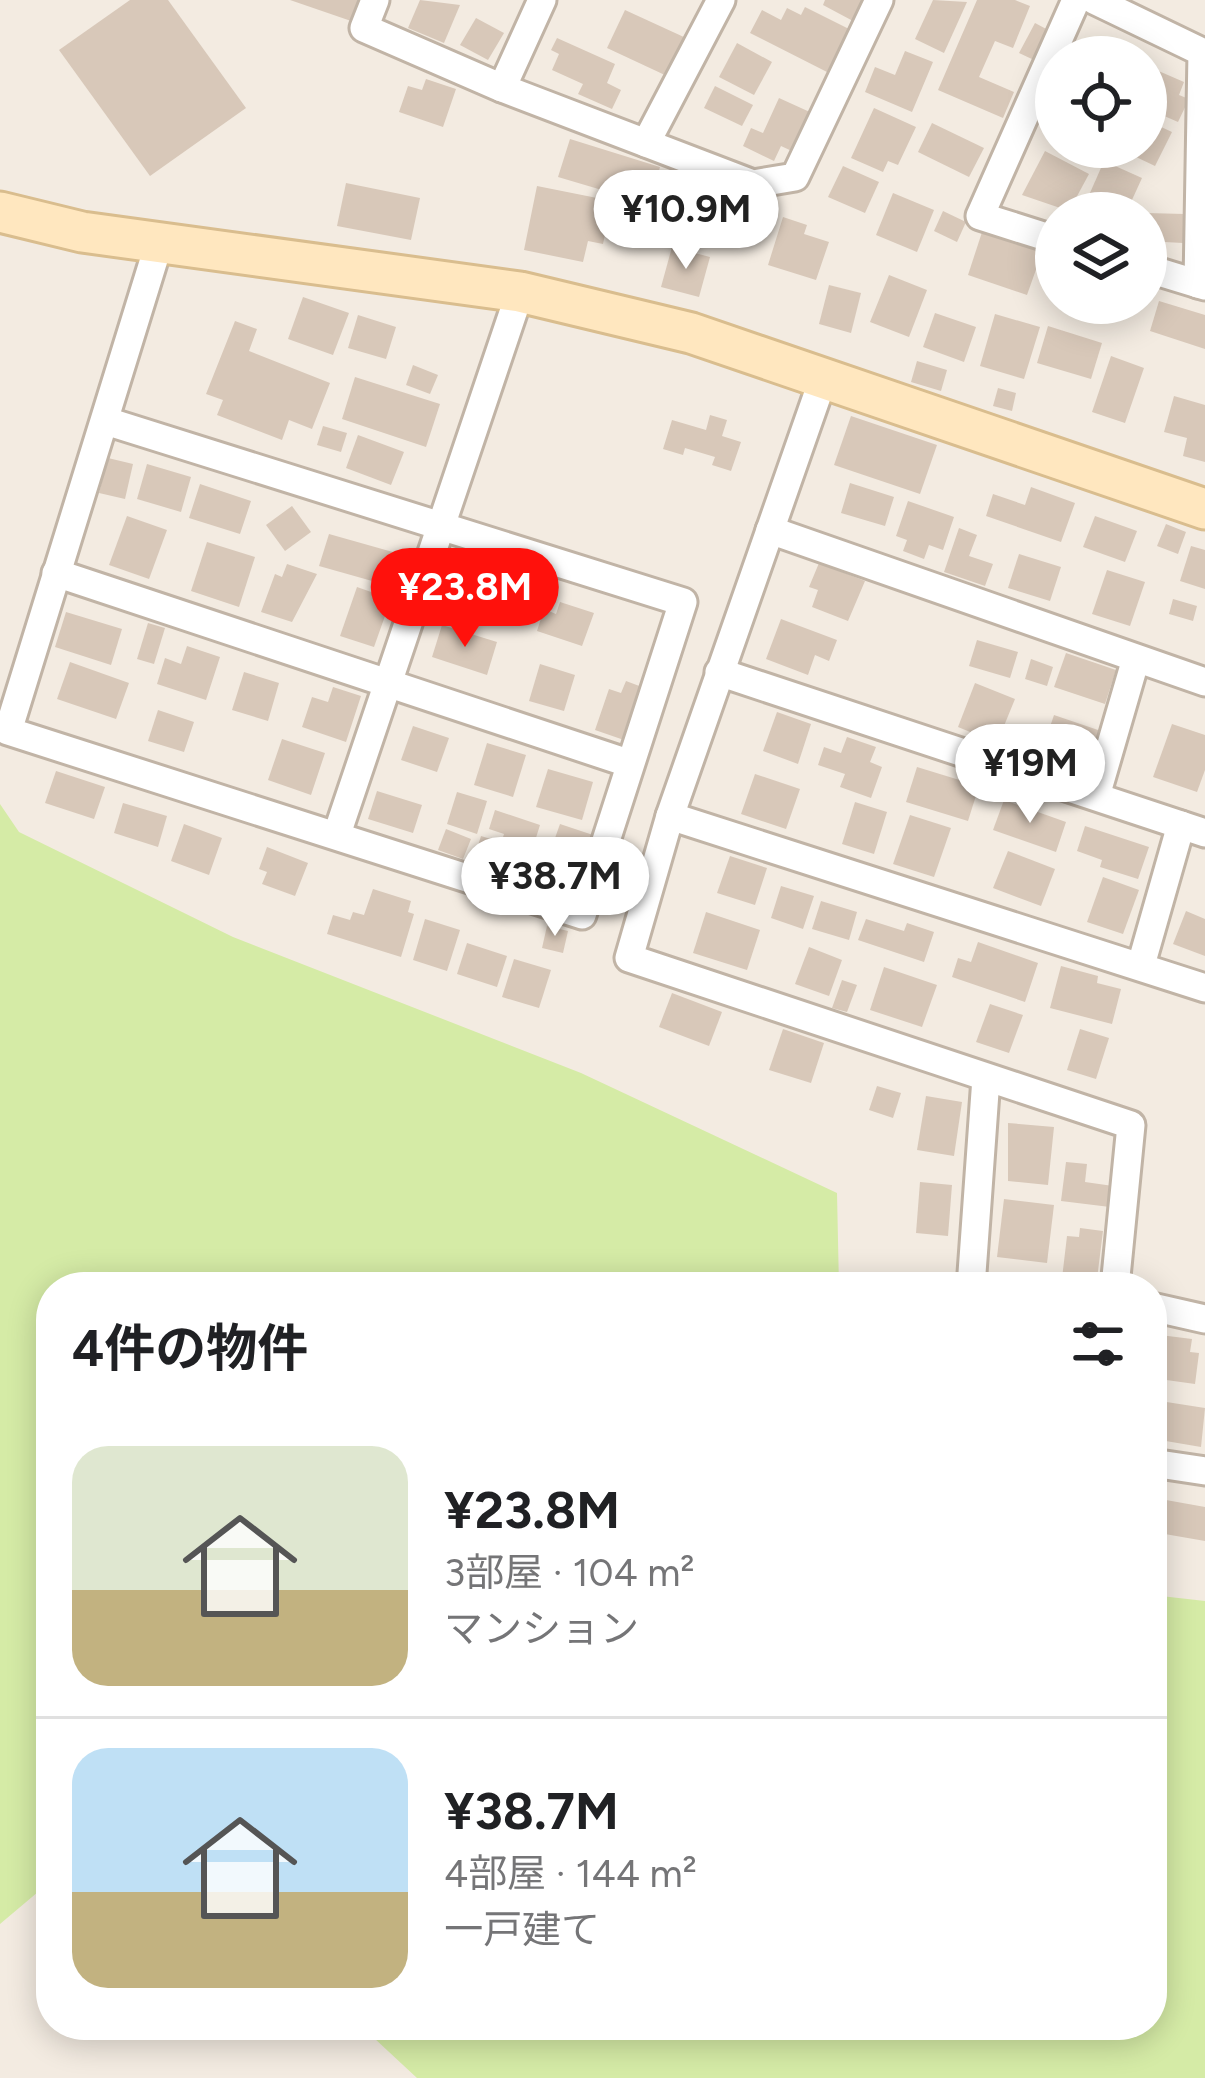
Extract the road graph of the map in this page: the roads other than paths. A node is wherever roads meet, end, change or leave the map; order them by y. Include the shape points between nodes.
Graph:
1 (375, 0) edge
2 (542, 0) edge
3 (721, 0) edge
4 (879, 0) edge
5 (1076, 0) edge
6 (1094, 0) edge
7 (502, 88) junction
8 (646, 143) junction
9 (0, 212) edge
10 (1035, 233) edge
11 (160, 240) junction
12 (1167, 274) edge
13 (1202, 285) edge
14 (520, 292) junction
15 (822, 382) junction
16 (106, 421) junction
17 (1205, 509) edge
18 (440, 527) junction
19 (770, 530) junction
20 (56, 573) junction
21 (1135, 662) junction
22 (719, 672) junction
23 (387, 681) junction
24 (1205, 682) edge
25 (628, 763) junction
26 (1096, 796) junction
27 (670, 816) junction
28 (1193, 829) edge
29 (337, 834) junction
30 (1141, 965) junction
31 (1205, 988) edge
32 (986, 1078) junction
33 (972, 1272) edge
34 (1116, 1272) edge
35 (1167, 1310) edge
36 (1205, 1318) edge
37 (1167, 1465) edge
38 (1205, 1471) edge

1 - 7 street via 364,28
2 - 7 street
3 - 8 street
4 - 8 street via 795,177 753,184
5 - 10 street via 980,216
6 - 13 street via 1202,52
7 - 8 street
9 - 11 street
11 - 14 street
11 - 16 street
12 - 13 street
14 - 15 street via 691,333
14 - 18 street
15 - 17 street
15 - 19 street
16 - 18 street
16 - 20 street
18 - 23 street
18 - 25 street via 683,602
19 - 21 street
19 - 22 street
20 - 23 street
20 - 29 street via 8,731
21 - 24 street
21 - 26 street
22 - 26 street
22 - 27 street
23 - 25 street
23 - 29 street
25 - 29 street via 582,915
26 - 28 street
27 - 30 street
27 - 32 street via 629,958
28 - 30 street
30 - 31 street
32 - 33 street
32 - 34 street via 1131,1125
35 - 36 street
37 - 38 street

